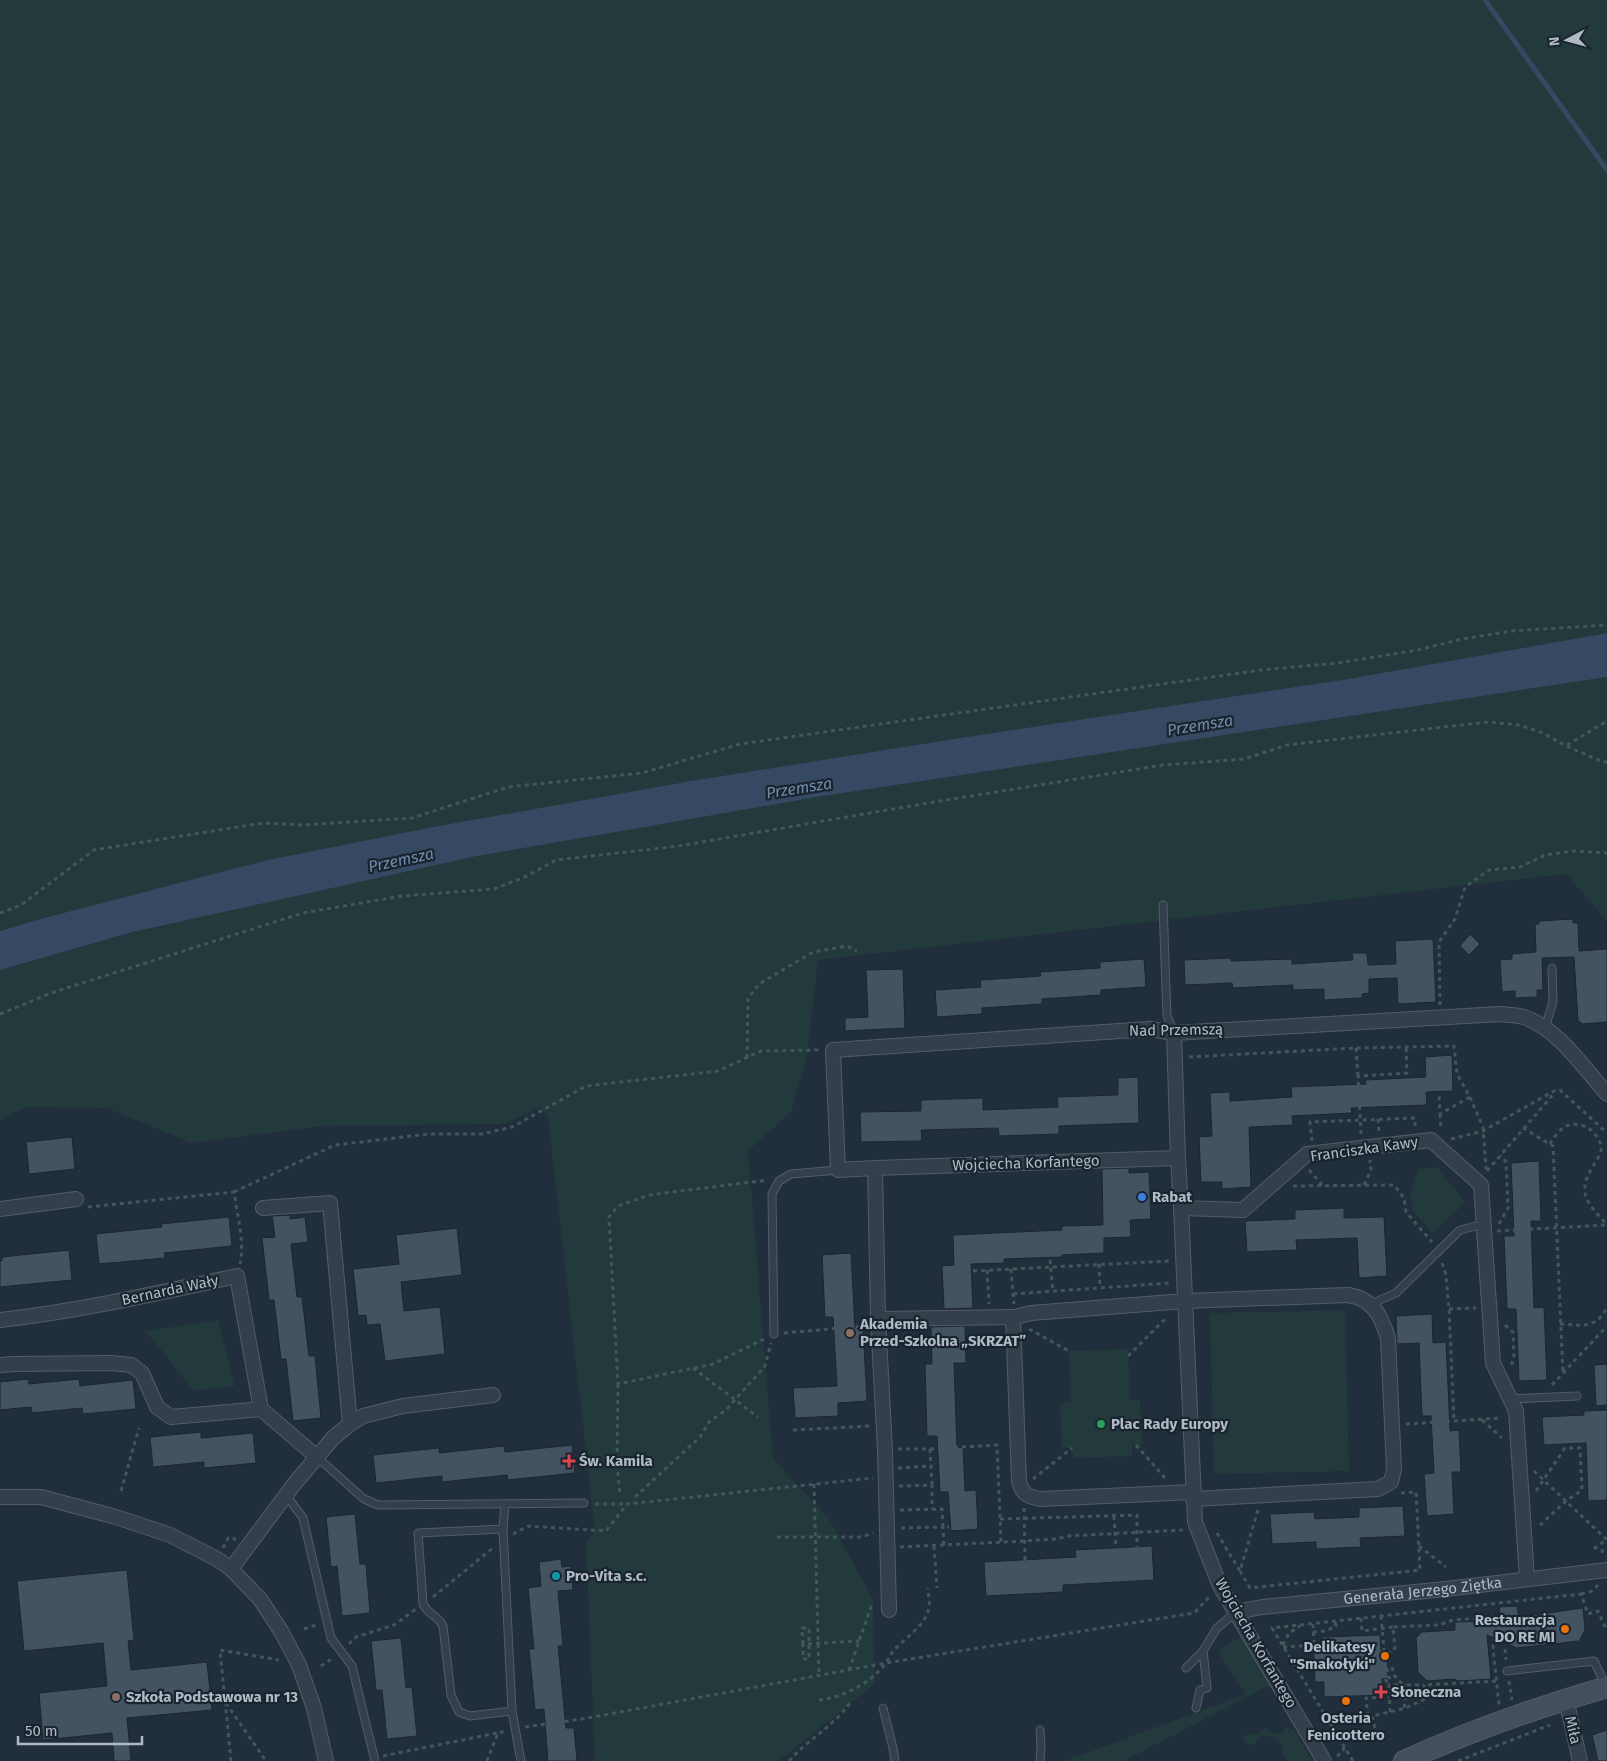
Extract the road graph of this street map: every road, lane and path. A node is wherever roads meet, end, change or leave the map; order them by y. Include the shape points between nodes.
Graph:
1 (1607, 625) edge
2 (1607, 721) edge
3 (1566, 746) junction
4 (1607, 762) edge
5 (1607, 853) edge
6 (1163, 906) dead end
7 (0, 913) edge
8 (857, 951) dead end
9 (1552, 968) dead end
10 (0, 1014) edge
11 (1441, 1017) junction
12 (1545, 1028) junction
13 (1174, 1033) junction
14 (1406, 1047) junction
15 (1356, 1048) junction
16 (833, 1050) junction
17 (747, 1058) junction
18 (1175, 1058) junction
19 (1358, 1076) junction
20 (1554, 1091) junction
21 (1439, 1094) dead end
22 (1607, 1094) edge
23 (1470, 1098) junction
24 (1440, 1114) junction
25 (1360, 1120) junction
26 (1441, 1126) dead end
27 (1523, 1128) junction
28 (1484, 1131) junction
29 (1607, 1133) edge
30 (1416, 1142) junction
31 (1434, 1143) junction
32 (1550, 1144) junction
33 (1365, 1148) junction
34 (1313, 1154) junction
35 (1501, 1155) junction
36 (1178, 1158) junction
37 (875, 1168) junction
38 (838, 1170) junction
39 (1311, 1172) dead end
40 (1484, 1178) junction
41 (770, 1179) dead end
42 (1364, 1185) junction
43 (1271, 1186) junction
44 (1323, 1186) junction
45 (234, 1192) junction
46 (76, 1199) dead end
47 (97, 1206) dead end
48 (263, 1208) dead end
49 (1181, 1208) junction
50 (0, 1209) edge
51 (1607, 1225) edge
52 (1556, 1228) junction
53 (1488, 1229) junction
54 (1439, 1251) junction
55 (241, 1257) dead end
56 (1050, 1260) dead end
57 (1183, 1260) junction
58 (1099, 1264) junction
59 (1051, 1267) junction
60 (1011, 1269) junction
61 (987, 1270) junction
62 (973, 1271) dead end
63 (1184, 1282) junction
64 (1100, 1287) junction
65 (1053, 1291) junction
66 (1013, 1294) junction
67 (1185, 1302) junction
68 (1371, 1304) junction
69 (1607, 1307) edge
70 (1449, 1309) junction
71 (1465, 1309) dead end
72 (989, 1317) junction
73 (1014, 1318) junction
74 (0, 1320) edge
75 (1502, 1321) dead end
76 (878, 1322) junction
77 (1560, 1324) junction
78 (1607, 1326) edge
79 (774, 1334) junction
80 (1069, 1351) dead end
81 (1128, 1356) dead end
82 (0, 1365) edge
83 (693, 1368) junction
84 (1513, 1372) dead end
85 (1563, 1374) junction
86 (618, 1384) junction
87 (493, 1395) dead end
88 (1577, 1396) dead end
89 (1543, 1398) junction
90 (1510, 1399) junction
91 (736, 1400) junction
92 (261, 1409) junction
93 (758, 1417) dead end
94 (1482, 1420) dead end
95 (1454, 1422) junction
96 (350, 1424) junction
97 (1393, 1424) junction
98 (883, 1425) junction
99 (139, 1428) dead end
100 (793, 1430) dead end
101 (1136, 1445) dead end
102 (930, 1449) junction
103 (885, 1450) junction
104 (316, 1457) junction
105 (931, 1466) junction
106 (1532, 1468) dead end
107 (886, 1477) junction
108 (1544, 1480) junction
109 (814, 1484) junction
110 (932, 1485) junction
111 (121, 1491) dead end
112 (1178, 1493) junction
113 (1396, 1494) dead end
114 (1534, 1494) dead end
115 (286, 1495) junction
116 (1193, 1495) junction
117 (620, 1496) dead end
118 (0, 1497) edge
119 (635, 1497) dead end
120 (1566, 1501) junction
121 (1258, 1502) dead end
122 (584, 1503) dead end
123 (627, 1504) junction
124 (505, 1505) junction
125 (604, 1505) dead end
126 (932, 1509) junction
127 (887, 1511) junction
128 (1114, 1516) junction
129 (1000, 1519) junction
130 (943, 1527) junction
131 (949, 1527) dead end
132 (1538, 1528) dead end
133 (502, 1529) junction
134 (887, 1529) junction
135 (1197, 1529) junction
136 (1137, 1532) junction
137 (1115, 1533) junction
138 (777, 1537) dead end
139 (816, 1537) junction
140 (503, 1539) junction
141 (1607, 1539) edge
142 (1002, 1542) junction
143 (944, 1545) junction
144 (934, 1546) junction
145 (1418, 1546) junction
146 (887, 1547) junction
147 (1116, 1547) dead end
148 (1137, 1547) dead end
149 (1594, 1549) dead end
150 (1446, 1567) dead end
151 (231, 1569) junction
152 (1607, 1570) edge
153 (1240, 1571) junction
154 (1527, 1580) junction
155 (1220, 1586) junction
156 (928, 1588) dead end
157 (937, 1588) dead end
158 (423, 1604) junction
159 (871, 1607) dead end
160 (889, 1610) dead end
161 (1236, 1612) junction
162 (1382, 1616) junction
163 (1361, 1618) junction
164 (1335, 1621) junction
165 (1313, 1624) junction
166 (1302, 1625) junction
167 (1393, 1627) junction
168 (1382, 1628) junction
169 (1607, 1631) edge
170 (1313, 1632) junction
171 (802, 1636) junction
172 (809, 1636) junction
173 (860, 1641) junction
174 (818, 1643) junction
175 (803, 1644) junction
176 (809, 1644) junction
177 (1282, 1646) junction
178 (1204, 1651) junction
179 (342, 1652) junction
180 (285, 1661) dead end
181 (886, 1663) junction
182 (1314, 1665) dead end
183 (1295, 1666) junction
184 (1186, 1668) dead end
185 (1388, 1668) dead end
186 (1392, 1668) dead end
187 (848, 1670) junction
188 (1507, 1671) dead end
189 (819, 1676) junction
190 (1396, 1677) junction
191 (1385, 1678) dead end
192 (1496, 1681) junction
193 (1389, 1685) junction
194 (1405, 1685) junction
195 (1424, 1685) junction
196 (1607, 1687) edge
197 (1389, 1697) junction
198 (819, 1700) dead end
199 (852, 1700) dead end
200 (225, 1703) junction
201 (1499, 1707) dead end
202 (883, 1708) dead end
203 (1196, 1708) dead end
204 (1404, 1709) junction
205 (1568, 1709) junction
206 (512, 1712) junction
207 (1390, 1712) junction
208 (1355, 1715) dead end
209 (1370, 1716) junction
210 (1375, 1728) dead end
211 (515, 1729) junction
212 (1040, 1730) dead end
213 (498, 1733) junction
214 (1344, 1746) junction
215 (1329, 1759) edge
216 (374, 1760) edge
217 (231, 1761) edge
218 (266, 1761) edge
219 (326, 1761) edge
220 (487, 1761) edge
221 (521, 1761) edge
222 (789, 1761) edge
223 (895, 1761) edge
224 (1040, 1761) edge
225 (1353, 1761) edge
226 (1404, 1761) edge
227 (1458, 1761) edge
228 (1580, 1761) edge

1 - 7 path via 1512,631 1338,663 1261,670 740,744 642,773 508,787 412,818 304,825 264,823 94,850 21,905
2 - 3 path
3 - 4 path
3 - 10 path via 1519,725 1488,722 1288,745 1244,758 1163,765 679,846 556,860 494,889 402,896 303,914 51,993
5 - 11 path via 1574,850 1545,855 1520,866 1489,870 1465,887 1455,919 1439,942
6 - 13 lane via 1167,1016
8 - 17 path via 847,946 813,952 759,984 748,998
9 - 12 lane via 1553,1002
11 - 12 street, Nad Przemszą via 1500,1014 1524,1017
11 - 13 street, Nad Przemszą
12 - 22 street, Nad Przemszą
13 - 16 street, Nad Przemszą via 1150,1029
13 - 18 street, Wojciecha Korfantego
14 - 15 path
14 - 19 path via 1407,1073
14 - 23 path via 1454,1046 1457,1074
15 - 18 path
15 - 19 path
16 - 17 path via 761,1051
16 - 38 street
17 - 45 path via 718,1071 586,1086 512,1127 482,1134 430,1134 335,1145
18 - 36 street, Wojciecha Korfantego
19 - 25 path
20 - 27 path
20 - 28 path
20 - 29 path via 1560,1090
21 - 24 path
23 - 24 path
23 - 28 path
24 - 26 path
25 - 30 path via 1415,1118
25 - 33 path
25 - 34 path via 1310,1122
27 - 32 path
27 - 35 path
28 - 31 path
28 - 40 path
30 - 31 street, Franciszka Kawy via 1431,1140
30 - 33 street, Franciszka Kawy
31 - 40 street, Franciszka Kawy
32 - 51 path via 1568,1125 1583,1126 1596,1135 1601,1153 1588,1172 1586,1196
32 - 52 path via 1553,1146
33 - 34 street, Franciszka Kawy
33 - 42 path via 1371,1170
34 - 43 street, Franciszka Kawy via 1307,1154
35 - 40 path
35 - 53 path via 1506,1162 1508,1208
36 - 37 street, Wojciecha Korfantego
36 - 49 street, Wojciecha Korfantego
37 - 38 street, Wojciecha Korfantego
37 - 76 street
38 - 79 lane via 791,1174 779,1182 772,1194
39 - 44 path
40 - 53 street
41 - 86 path via 649,1195 618,1206 608,1217
42 - 44 path
42 - 54 path via 1394,1185 1404,1198 1406,1212
43 - 44 path
43 - 49 street, Franciszka Kawy via 1243,1210
45 - 47 path
45 - 55 path
46 - 50 street
48 - 96 street via 330,1203
49 - 57 street, Wojciecha Korfantego
51 - 52 path
52 - 53 path
52 - 77 path
53 - 54 lane via 1460,1230
53 - 90 street via 1493,1364
54 - 68 lane via 1396,1294
54 - 70 path via 1446,1275
56 - 59 path
57 - 58 path
57 - 63 street, Wojciecha Korfantego
58 - 59 path
58 - 64 path
59 - 60 path
59 - 65 path
60 - 61 path
60 - 66 path
61 - 62 path
61 - 72 path
63 - 64 path
63 - 67 street, Wojciecha Korfantego
64 - 65 path
65 - 66 path
66 - 73 path
67 - 68 street via 1348,1296
67 - 73 street via 1032,1313
67 - 81 path
67 - 116 street, Wojciecha Korfantego
68 - 97 street via 1388,1338
69 - 77 path via 1590,1325
70 - 71 path
70 - 95 path
72 - 73 street
72 - 76 street
73 - 80 path
73 - 112 street via 1019,1481 1025,1494 1041,1499
74 - 92 street, Bernarda Wały via 82,1308 237,1276
75 - 84 path via 1513,1332
76 - 79 path
76 - 98 street
77 - 85 path
78 - 85 path
79 - 83 path via 713,1364
79 - 91 path via 765,1366
82 - 92 street via 131,1365 142,1373 158,1407 171,1417
83 - 86 path
83 - 91 path
85 - 89 path
86 - 117 path
87 - 96 street via 403,1406 363,1416
88 - 89 lane
89 - 90 lane
90 - 154 street via 1516,1411
91 - 93 path
91 - 119 path via 709,1422 700,1437
92 - 104 street
94 - 95 path
95 - 97 path
96 - 104 street
97 - 116 street via 1393,1476 1391,1482 1378,1489
98 - 100 path
98 - 103 street
99 - 111 path
101 - 112 path
102 - 103 path
102 - 105 path
102 - 129 path via 997,1445
103 - 107 street
104 - 115 street
104 - 124 lane via 364,1499 378,1505
105 - 107 path
105 - 110 path
106 - 108 path
107 - 109 path
107 - 110 path
107 - 127 street
108 - 114 path
108 - 120 path
108 - 120 path via 1565,1448 1580,1448 1582,1490
109 - 123 path
109 - 139 path
110 - 126 path
112 - 116 street
113 - 145 path via 1416,1492
115 - 151 street
115 - 179 lane via 303,1518 331,1638
116 - 135 street, Wojciecha Korfantego
118 - 151 street via 41,1497 116,1516 170,1535
120 - 132 path
120 - 141 path
121 - 153 path
122 - 124 lane
123 - 125 path
123 - 140 path via 606,1531 528,1526
124 - 133 lane
126 - 127 path
126 - 130 path via 942,1509
127 - 134 street
128 - 129 path
128 - 136 path via 1137,1515
128 - 137 path
129 - 142 path
130 - 131 path
130 - 134 path
130 - 143 path
133 - 140 lane
133 - 158 lane via 418,1533
134 - 139 path via 861,1537
134 - 146 street
135 - 136 path
135 - 153 path via 1214,1528
135 - 155 street, Wojciecha Korfantego
136 - 137 path
136 - 148 path
137 - 142 path
137 - 147 path
138 - 139 path
139 - 174 path
140 - 158 path
140 - 206 lane
141 - 149 path
142 - 143 path
143 - 144 path
144 - 146 path
144 - 157 path
145 - 150 path
145 - 153 path via 1420,1570 1250,1588
146 - 160 street
151 - 219 street via 260,1599 299,1666 314,1708
152 - 154 street, Generała Jerzego Ziętka
154 - 161 street, Generała Jerzego Ziętka
155 - 161 street, Wojciecha Korfantego
155 - 181 path via 1194,1613
156 - 181 path via 929,1608 926,1614 913,1632 894,1649
158 - 179 path via 394,1625 356,1637
158 - 206 lane via 443,1626 451,1695 459,1712 470,1716
159 - 173 path
161 - 178 lane via 1217,1628
161 - 215 street, Wojciecha Korfantego
162 - 163 path
162 - 168 path
162 - 169 path via 1581,1594 1588,1614 1598,1611
163 - 164 path
163 - 168 path via 1362,1631
164 - 165 path
164 - 170 path via 1336,1626 1326,1631
165 - 166 path
165 - 170 path
166 - 177 path via 1289,1634
166 - 177 path via 1272,1628
167 - 168 path
167 - 168 path via 1395,1648 1392,1652 1385,1651
167 - 192 path via 1494,1619
170 - 177 path via 1314,1645
171 - 172 path
171 - 172 path via 802,1628 809,1628
171 - 175 path
172 - 176 path
173 - 174 path
173 - 187 path
174 - 176 path
174 - 189 path
175 - 176 path
175 - 176 path via 803,1659 809,1659
177 - 183 path
178 - 184 lane
178 - 203 lane via 1207,1688 1200,1690
179 - 216 lane via 352,1666
180 - 200 path via 220,1650
181 - 187 path
181 - 198 path via 858,1686 836,1697
182 - 183 path
183 - 214 path
185 - 190 path via 1389,1678
186 - 190 path
187 - 189 path
188 - 196 lane via 1594,1662
189 - 211 path
190 - 194 path
191 - 193 path
192 - 195 path
192 - 201 path
193 - 194 path
193 - 197 path
194 - 195 path
194 - 204 path
195 - 204 path via 1427,1698
196 - 205 main road
197 - 207 path
197 - 209 path via 1366,1698
199 - 222 path via 827,1728
200 - 217 path
200 - 218 path
202 - 223 lane
204 - 207 path
205 - 226 main road via 1466,1735
205 - 227 path via 1523,1735
205 - 228 street, Miła
206 - 211 lane
207 - 209 path
208 - 209 path
209 - 210 path
211 - 213 path
211 - 221 lane
212 - 224 lane
213 - 216 path
213 - 220 path
214 - 215 path via 1343,1752
214 - 225 path

